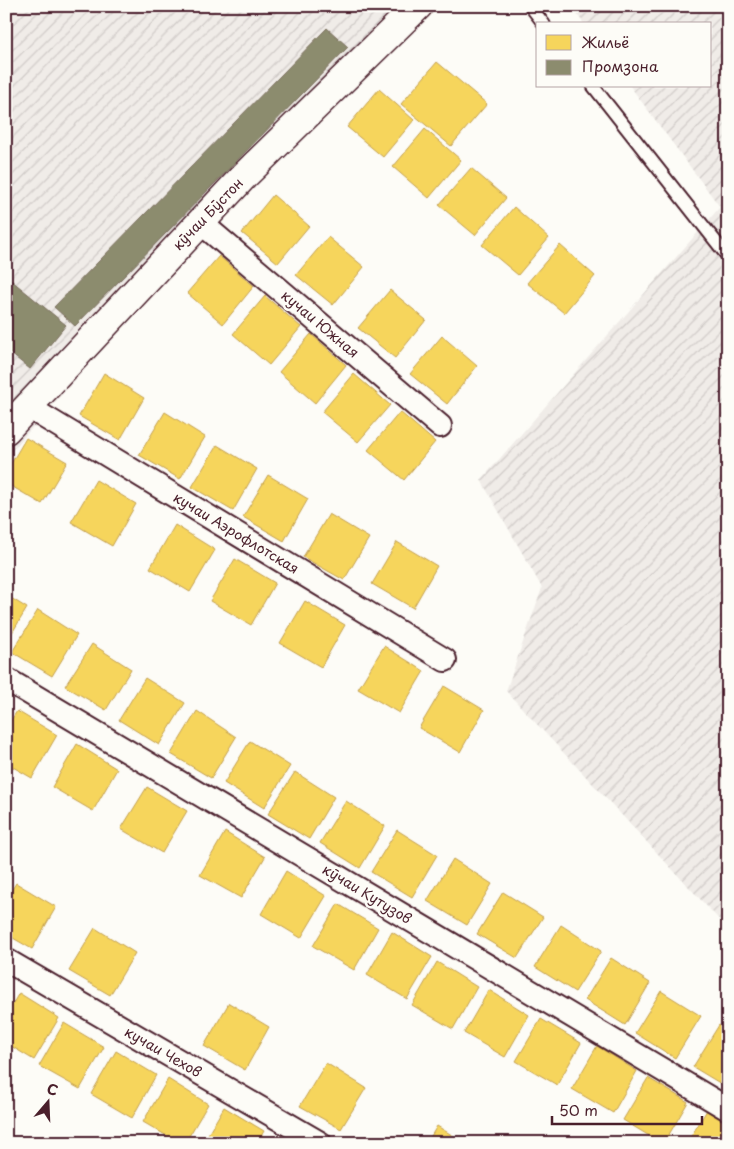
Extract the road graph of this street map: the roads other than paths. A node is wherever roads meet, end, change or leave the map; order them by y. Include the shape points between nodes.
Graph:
1 (418, 6) edge
2 (530, 6) edge
3 (542, 22) edge
4 (595, 88) edge
5 (200, 222) junction
6 (728, 257) edge
7 (28, 407) junction
8 (440, 426) dead end
9 (6, 430) edge
10 (445, 660) dead end
11 (6, 679) edge
12 (6, 960) edge
13 (728, 1108) edge
14 (320, 1143) edge

1 - 5 main road, кӯчаи Бӯстон
2 - 3 lane
4 - 6 lane
5 - 7 main road, кӯчаи Бӯстон
5 - 8 street, кучаи Южная
7 - 9 main road, кӯчаи Бӯстон
7 - 10 street, кучаи Аэрофлотская
11 - 13 street, кӯчаи Кутузов
12 - 14 street, кучаи Чехов

